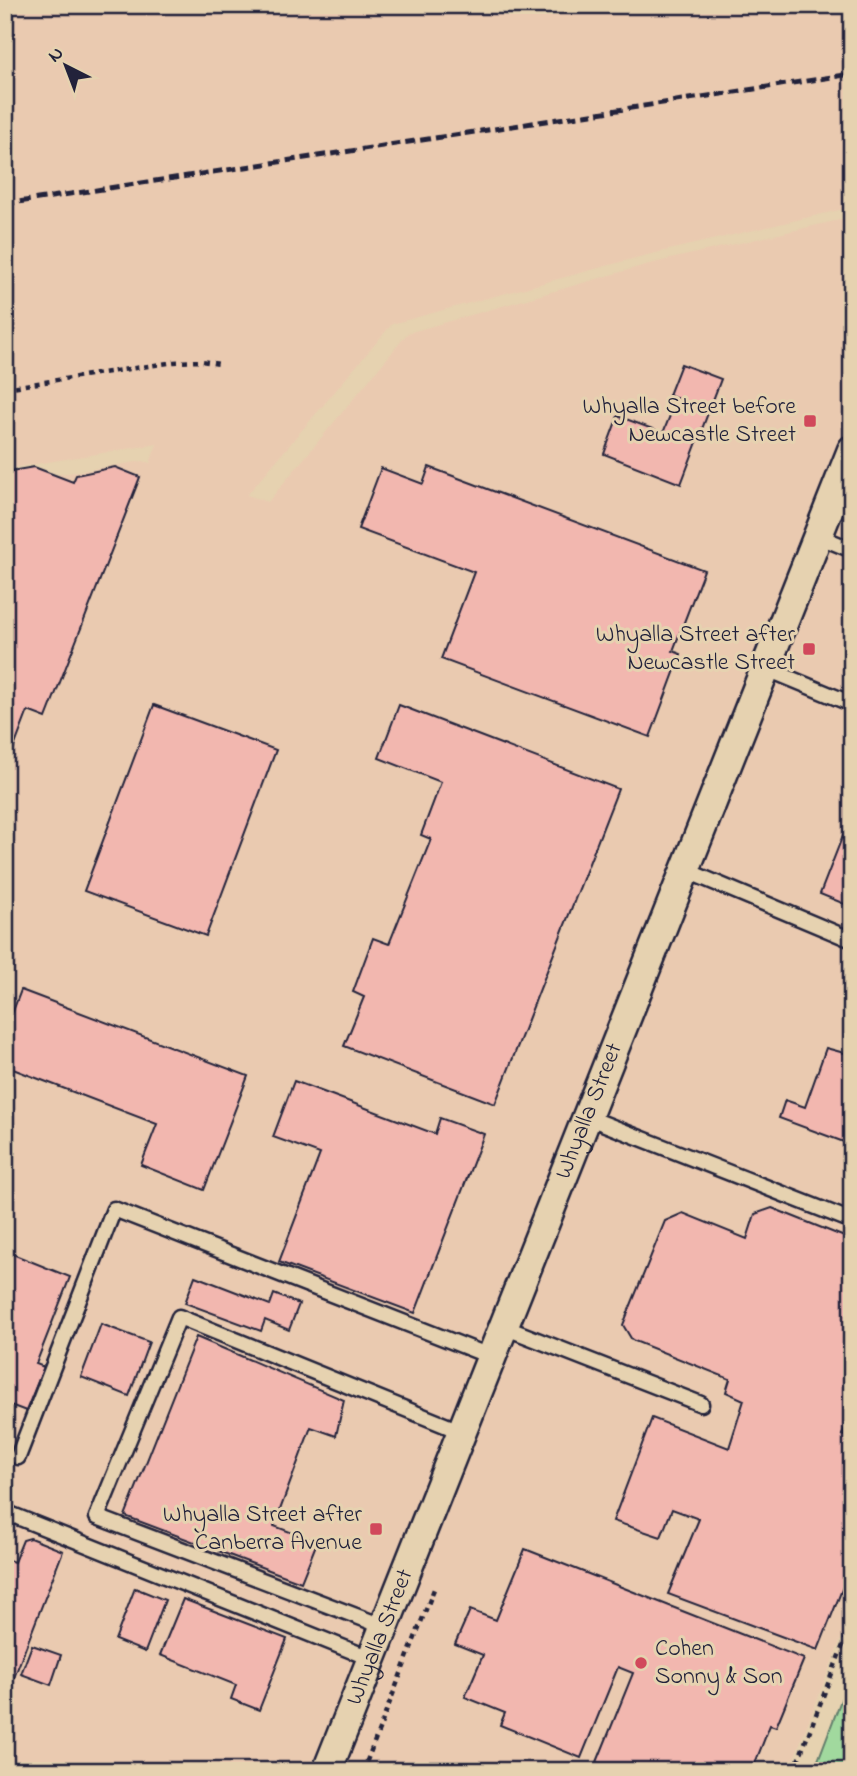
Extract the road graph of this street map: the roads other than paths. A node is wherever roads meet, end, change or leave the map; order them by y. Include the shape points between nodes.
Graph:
1 (852, 450) edge
2 (846, 484) edge
3 (818, 536) junction
4 (852, 550) edge
5 (765, 668) junction
6 (852, 704) edge
7 (685, 870) junction
8 (852, 940) edge
9 (587, 1117) junction
10 (852, 1221) edge
11 (504, 1327) junction
12 (492, 1357) junction
13 (701, 1405) dead end
14 (462, 1432) junction
15 (18, 1457) dead end
16 (5, 1512) edge
17 (385, 1627) junction
18 (372, 1658) junction
19 (327, 1771) edge

1 - 2 street, Whyalla Street
2 - 3 street, Whyalla Street
3 - 4 lane
3 - 5 street, Whyalla Street
5 - 6 lane
5 - 7 street, Whyalla Street
7 - 8 lane
7 - 9 street, Whyalla Street
9 - 10 lane
9 - 11 street, Whyalla Street
11 - 12 street, Whyalla Street
11 - 13 lane
12 - 14 street, Whyalla Street
12 - 15 lane via 114,1209
14 - 17 street, Whyalla Street
14 - 17 lane via 179,1317 97,1517
16 - 18 lane
17 - 18 street, Whyalla Street
18 - 19 street, Whyalla Street

